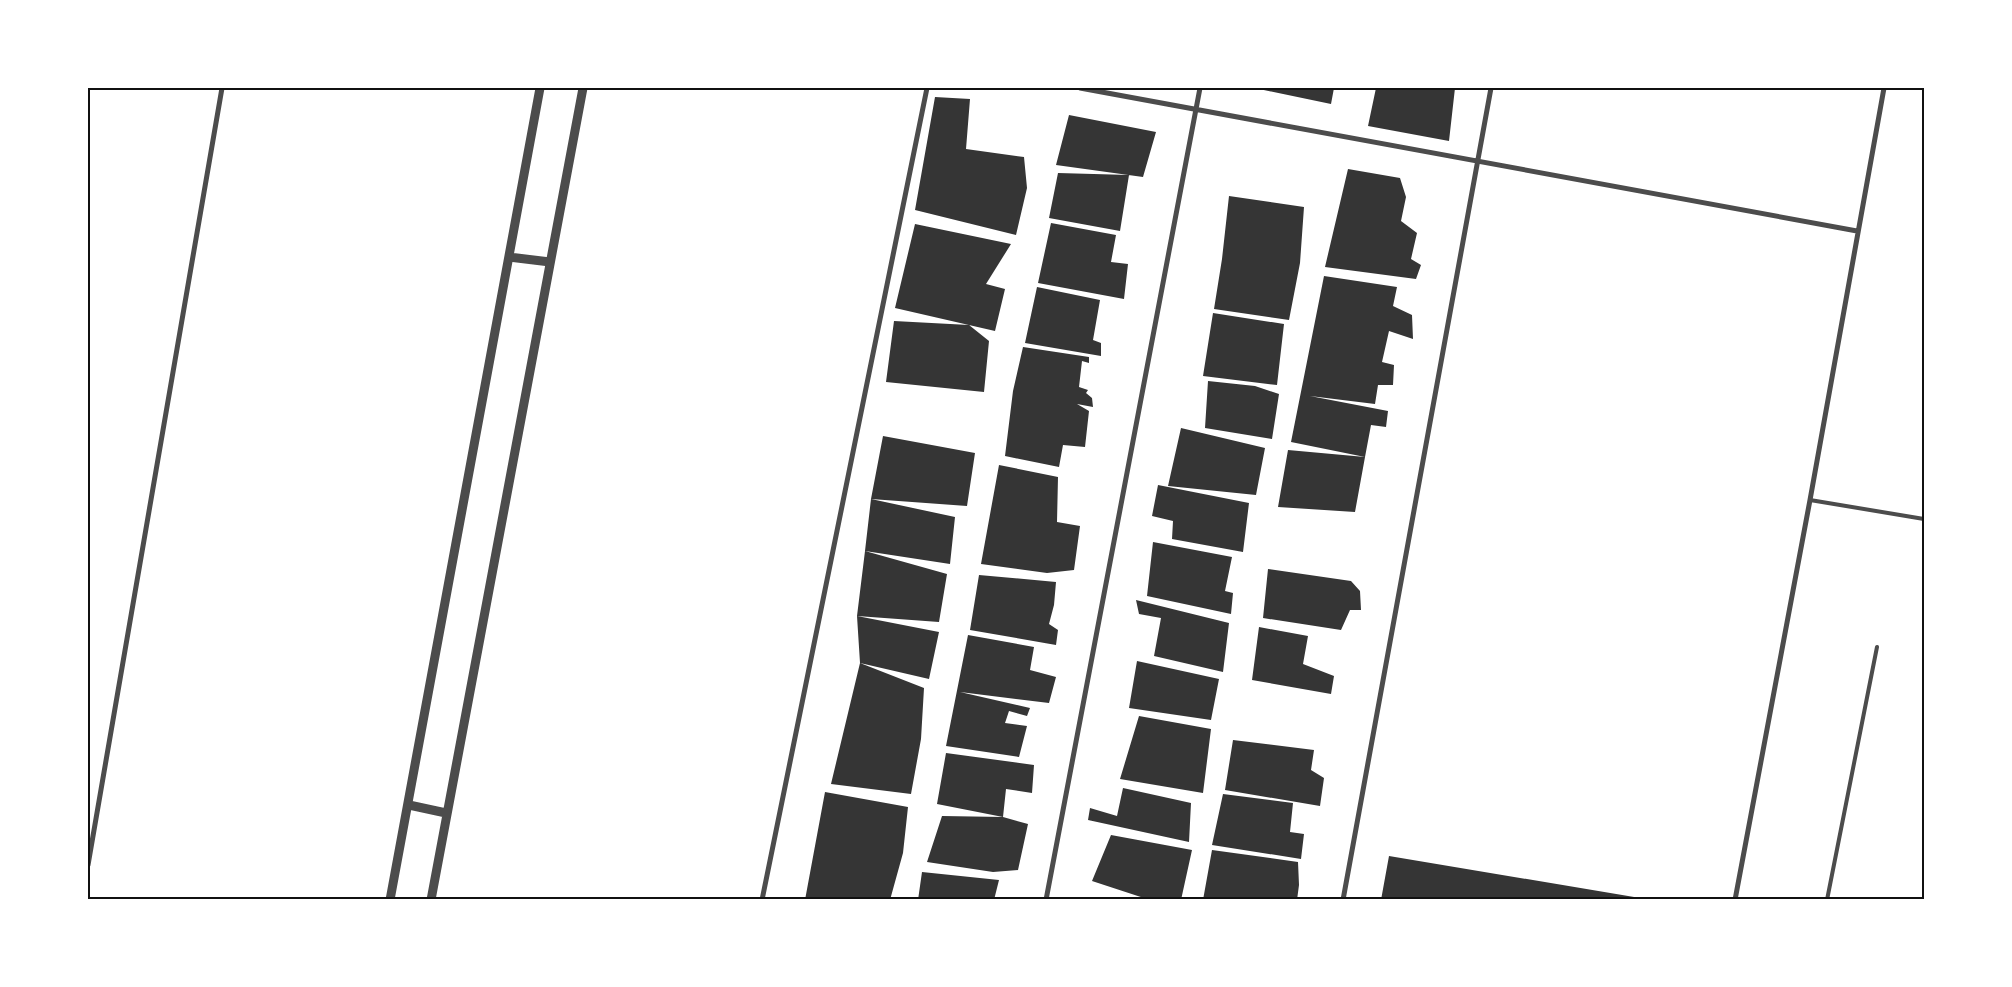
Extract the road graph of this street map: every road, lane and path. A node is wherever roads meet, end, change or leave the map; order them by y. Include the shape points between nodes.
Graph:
1 (222, 88) edge
2 (540, 88) edge
3 (583, 88) edge
4 (927, 88) edge
5 (1080, 88) edge
6 (1200, 88) edge
7 (1491, 88) edge
8 (1884, 88) edge
9 (1196, 109) junction
10 (1479, 161) junction
11 (1858, 231) junction
12 (509, 257) junction
13 (550, 262) junction
14 (1810, 500) junction
15 (1924, 518) edge
16 (1877, 647) dead end
17 (409, 805) junction
18 (446, 813) junction
19 (88, 864) edge
20 (390, 900) edge
21 (431, 900) edge
22 (762, 900) edge
23 (1046, 900) edge
24 (1343, 900) edge
25 (1735, 900) edge
26 (1827, 900) edge

1 - 19 street
2 - 12 street
3 - 13 street
4 - 22 street
5 - 9 street
6 - 9 street
7 - 10 street
8 - 11 street
9 - 10 street
9 - 23 street
10 - 11 street
10 - 24 street
11 - 14 street
12 - 13 street
12 - 17 street
13 - 18 street
14 - 15 lane
14 - 25 street
16 - 26 lane
17 - 18 street
17 - 20 street
18 - 21 street

